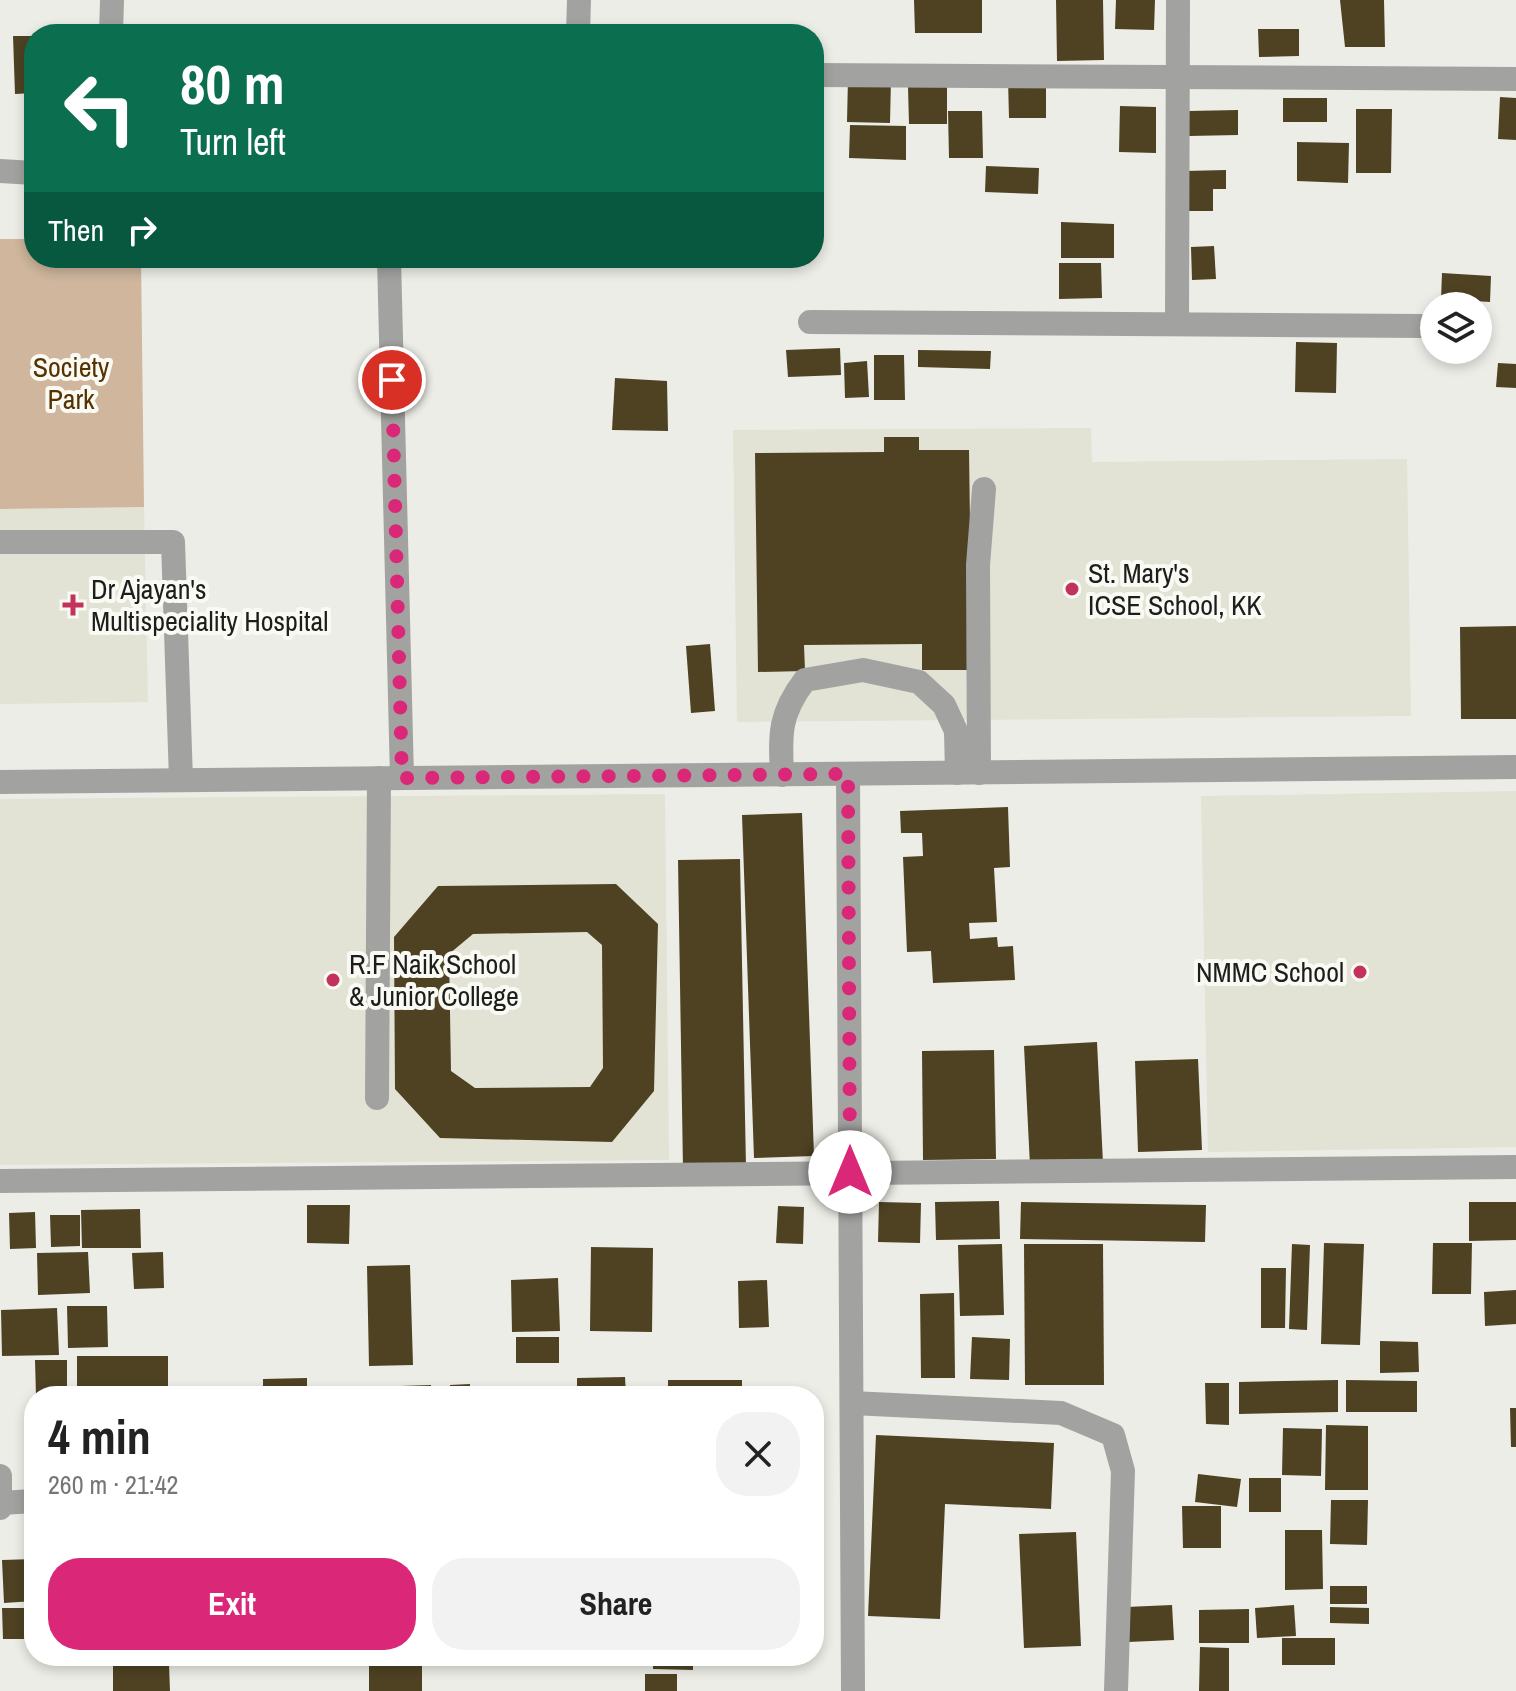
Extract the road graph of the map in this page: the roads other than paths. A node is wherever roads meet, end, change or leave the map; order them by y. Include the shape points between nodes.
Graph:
1 (112, 0) edge
2 (579, 0) edge
3 (1178, 0) edge
4 (111, 24) edge
5 (578, 24) edge
6 (824, 75) edge
7 (1177, 77) junction
8 (1516, 79) edge
9 (0, 171) edge
10 (24, 172) edge
11 (389, 268) edge
12 (810, 322) dead end
13 (1177, 324) junction
14 (1420, 326) edge
15 (984, 489) dead end
16 (0, 542) edge
17 (1516, 767) edge
18 (968, 773) junction
19 (848, 774) junction
20 (782, 775) junction
21 (390, 778) junction
22 (181, 780) junction
23 (0, 782) edge
24 (377, 1098) dead end
25 (1516, 1167) edge
26 (850, 1172) junction
27 (0, 1181) edge
28 (852, 1403) junction
29 (0, 1476) edge
30 (24, 1503) edge
31 (1, 1506) edge
32 (853, 1691) edge
33 (1116, 1691) edge

1 - 4 street
2 - 5 street
3 - 7 street
6 - 7 street
7 - 8 street
7 - 13 street
9 - 10 street
11 - 21 street
12 - 13 street
13 - 14 street
15 - 18 street
16 - 22 street via 173,542
17 - 18 street
18 - 19 street
18 - 20 street via 944,705 919,682 863,670 805,680 787,703 780,735
19 - 20 street
19 - 26 street
20 - 21 street
21 - 22 street
21 - 24 street
22 - 23 street
25 - 26 street
26 - 27 street
26 - 28 street
28 - 32 street
28 - 33 street via 1061,1413 1113,1435 1123,1471
29 - 31 street
30 - 31 street

